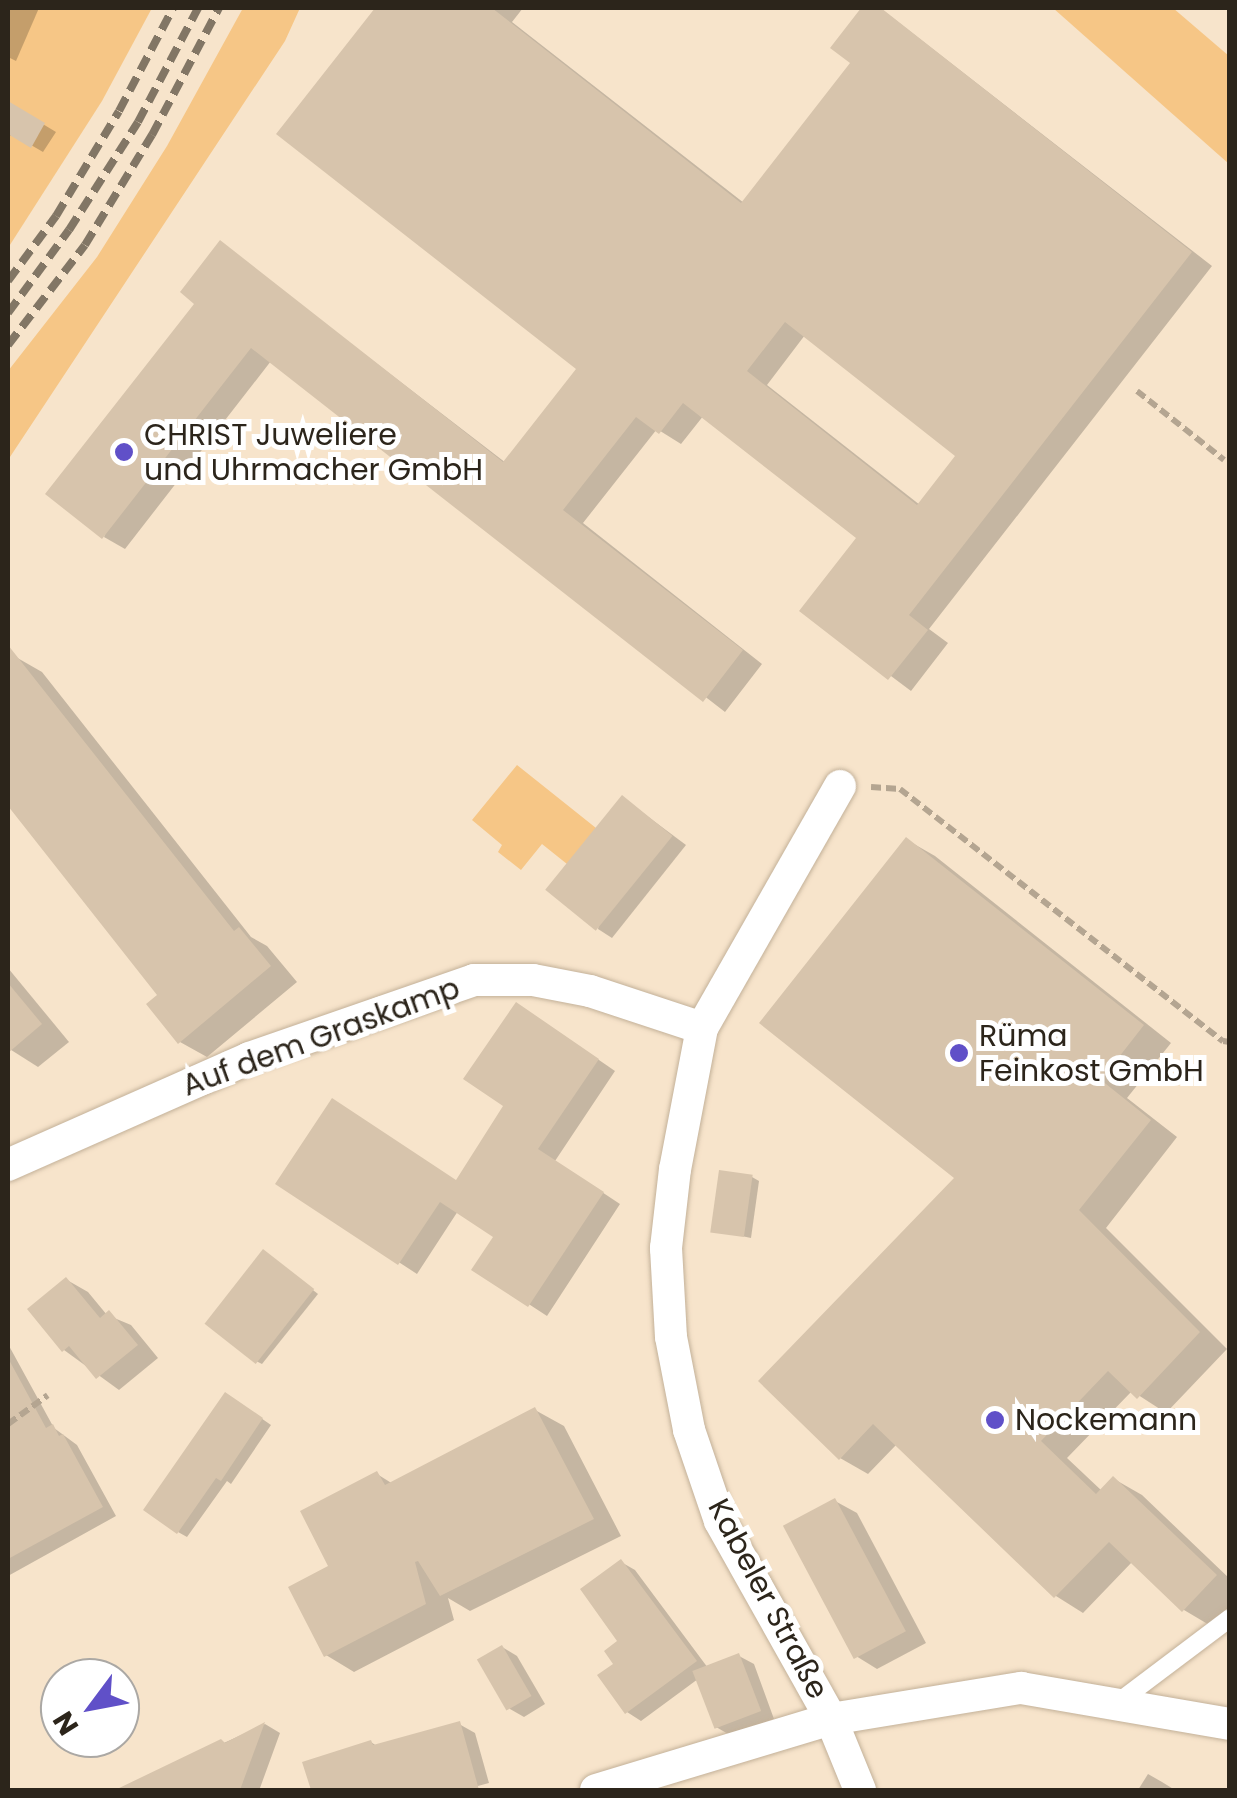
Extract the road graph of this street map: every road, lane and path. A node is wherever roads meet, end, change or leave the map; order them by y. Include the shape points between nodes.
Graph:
1 (1137, 391) dead end
2 (1224, 460) dead end
3 (840, 786) joint
4 (702, 1028) junction
5 (1230, 1042) edge
6 (8, 1165) edge
7 (48, 1395) dead end
8 (8, 1424) edge
9 (1230, 1618) edge
10 (1116, 1704) junction
11 (831, 1719) junction
12 (1230, 1724) edge
13 (596, 1790) edge
14 (860, 1790) edge

1 - 2 path
3 - 4 street, Kabeler Straße
3 - 5 path via 900,789
4 - 6 street, Auf dem Graskamp via 590,991 533,980 474,980 249,1058
4 - 11 street, Kabeler Straße via 666,1248 671,1337 689,1430 720,1520
7 - 8 path
9 - 10 lane
10 - 11 street via 1021,1688
10 - 12 street
11 - 13 street
11 - 14 street, Kabeler Straße

